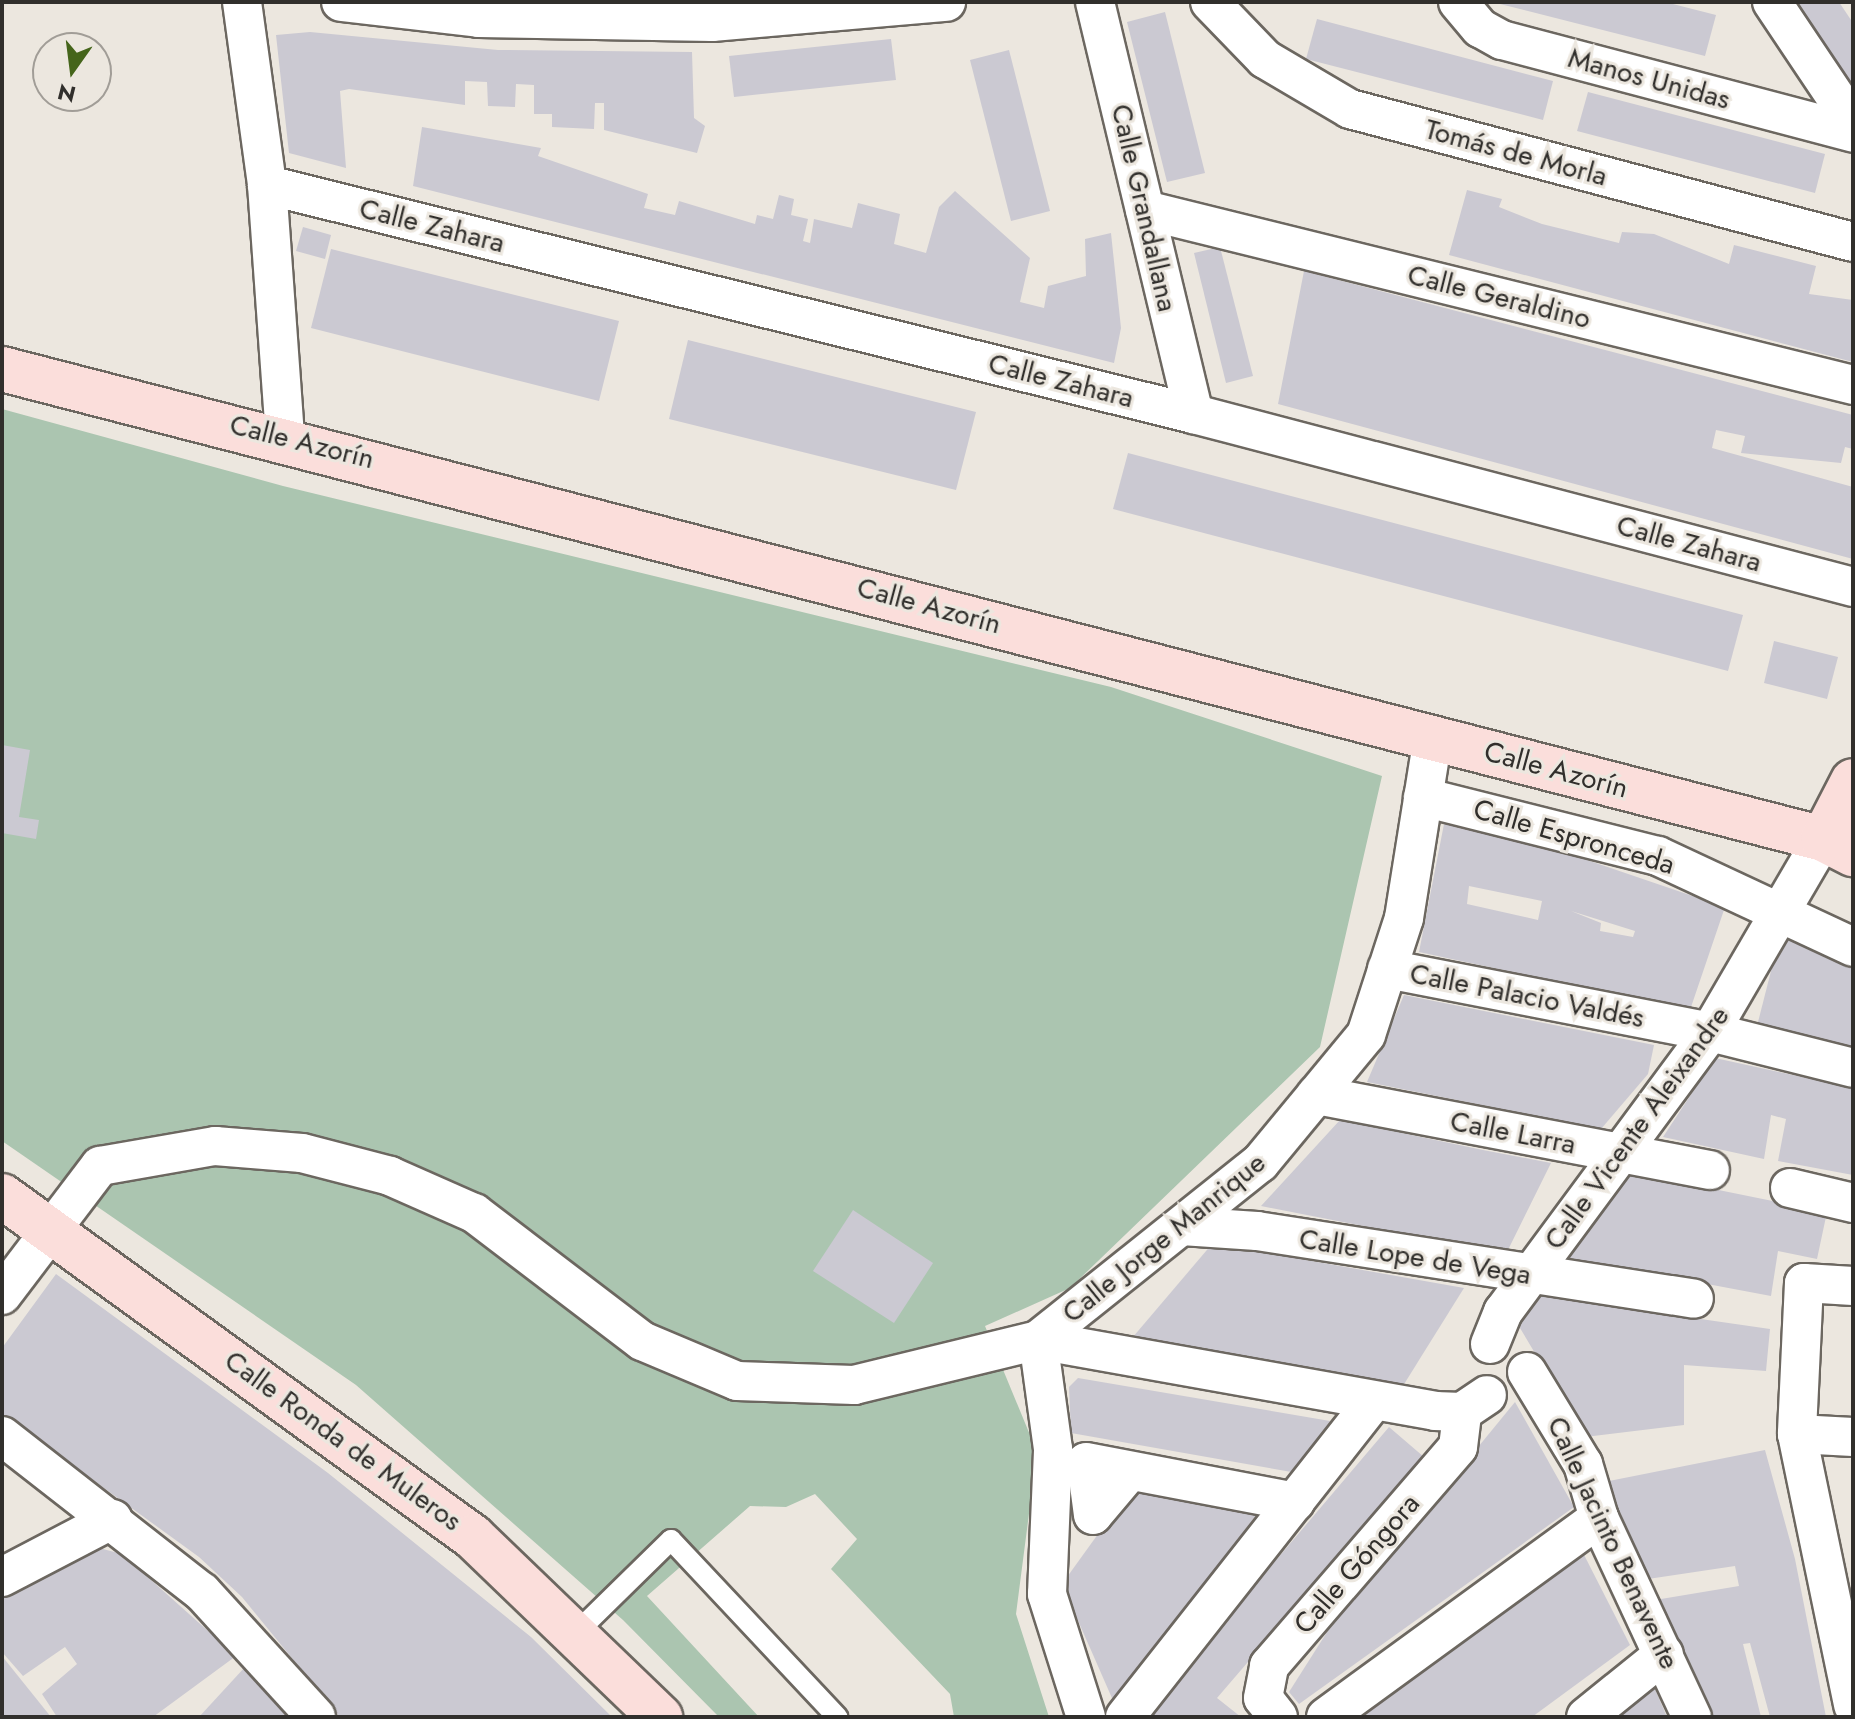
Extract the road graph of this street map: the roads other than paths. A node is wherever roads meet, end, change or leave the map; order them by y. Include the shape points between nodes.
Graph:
1 (242, 2) edge
2 (341, 2) edge
3 (946, 2) edge
4 (1095, 2) edge
5 (1210, 2) edge
6 (1458, 2) edge
7 (1772, 2) edge
8 (1853, 123) edge
9 (1853, 133) edge
10 (267, 185) junction
11 (1145, 210) junction
12 (1853, 242) edge
13 (2, 369) edge
14 (1853, 385) edge
15 (1194, 414) junction
16 (285, 437) junction
17 (1853, 587) edge
18 (1433, 737) junction
19 (1853, 781) edge
20 (1423, 797) junction
21 (1838, 846) edge
22 (1781, 910) junction
23 (1853, 947) edge
24 (1387, 969) junction
25 (1710, 1032) junction
26 (1853, 1068) edge
27 (1316, 1095) junction
28 (1622, 1154) junction
29 (1710, 1170) dead end
30 (1790, 1188) dead end
31 (2, 1196) edge
32 (1853, 1203) edge
33 (1182, 1226) junction
34 (52, 1227) junction
35 (1531, 1276) junction
36 (1853, 1286) edge
37 (2, 1295) edge
38 (1694, 1299) dead end
39 (1038, 1340) junction
40 (1490, 1344) junction
41 (1527, 1372) junction
42 (1374, 1401) junction
43 (1474, 1403) junction
44 (1797, 1434) junction
45 (2, 1436) edge
46 (1853, 1437) edge
47 (1130, 1471) dead end
48 (1295, 1502) junction
49 (1599, 1518) junction
50 (113, 1519) junction
51 (2, 1577) edge
52 (1842, 1598) edge
53 (576, 1633) junction
54 (1664, 1654) junction
55 (1853, 1705) edge
56 (316, 1717) edge
57 (660, 1717) edge
58 (837, 1717) edge
59 (1086, 1717) edge
60 (1125, 1717) edge
61 (1278, 1717) edge
62 (1326, 1717) edge
63 (1586, 1717) edge
64 (1692, 1717) edge

1 - 10 street
2 - 3 street via 479,18 712,22
4 - 11 street, Calle Grandallana
5 - 12 street, Tomás de Morla via 1265,59 1350,109
6 - 9 street, Manos Unidas via 1480,28 1502,40
7 - 8 street
10 - 15 street, Calle Zahara
10 - 16 street
11 - 14 street, Calle Geraldino
11 - 15 street, Calle Grandallana
13 - 16 street, Calle Azorín
15 - 17 street, Calle Zahara
16 - 18 street, Calle Azorín
18 - 20 street, Calle Jorge Manrique
18 - 21 street, Calle Azorín
19 - 21 street
20 - 22 street, Calle Espronceda via 1658,856
20 - 24 street, Calle Jorge Manrique via 1404,918
21 - 22 street, Calle Vicente Aleixandre
22 - 23 street, Calle Espronceda
22 - 25 street, Calle Vicente Aleixandre
24 - 25 street, Calle Palacio Valdés
24 - 27 street, Calle Jorge Manrique via 1366,1035
25 - 26 street, Calle Palacio Valdés
25 - 28 street, Calle Vicente Aleixandre
27 - 28 street, Calle Larra
27 - 33 street, Calle Jorge Manrique via 1260,1163
28 - 29 street, Calle Larra
28 - 35 street, Calle Vicente Aleixandre
30 - 32 street
31 - 34 street, Calle Ronda de Muleros
33 - 35 street, Calle Lope de Vega via 1257,1231
33 - 39 street, Calle Jorge Manrique
34 - 37 street, Calle Jorge Manrique
34 - 39 street, Calle Jorge Manrique via 100,1166 215,1146 302,1153 390,1176 474,1213 642,1341 737,1381 854,1385
34 - 53 street, Calle Ronda de Muleros via 473,1537
35 - 38 street, Calle Lope de Vega
35 - 40 street, Calle Vicente Aleixandre
36 - 44 street via 1804,1283
39 - 42 street, Calle Jorge Manrique
39 - 59 street via 1053,1449 1047,1594
40 - 41 street via 1516,1348
40 - 43 street via 1475,1355
41 - 43 street via 1513,1394
41 - 49 street, Calle Jacinto Benavente via 1583,1464
42 - 43 street, Calle Jorge Manrique
42 - 48 street
43 - 61 street, Calle Góngora via 1458,1447 1269,1666 1263,1698
44 - 46 street
44 - 52 street
45 - 50 street
47 - 48 street
48 - 60 street
49 - 54 street, Calle Jacinto Benavente
49 - 62 street
50 - 51 street
50 - 56 street via 202,1592
52 - 55 street
53 - 57 street, Calle Ronda de Muleros
53 - 58 lane via 671,1540
54 - 63 street
54 - 64 street, Calle Jacinto Benavente

